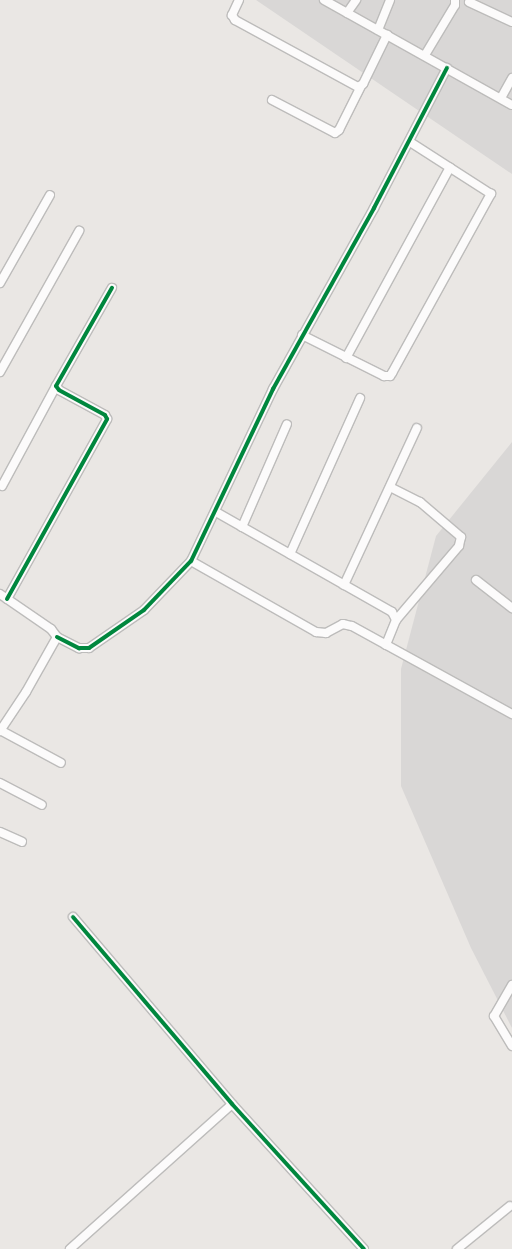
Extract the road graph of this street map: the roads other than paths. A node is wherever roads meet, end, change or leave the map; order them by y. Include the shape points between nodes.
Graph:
1 (239, 0) edge
2 (324, 0) edge
3 (356, 0) edge
4 (390, 0) edge
5 (455, 0) edge
6 (469, 2) dead end
7 (347, 13) junction
8 (512, 22) edge
9 (378, 30) junction
10 (387, 35) junction
11 (425, 55) junction
12 (447, 68) junction
13 (512, 78) edge
14 (361, 86) junction
15 (501, 98) junction
16 (272, 100) dead end
17 (512, 104) edge
18 (410, 142) junction
19 (450, 167) junction
20 (50, 195) dead end
21 (80, 231) dead end
22 (0, 283) edge
23 (112, 288) dead end
24 (302, 336) junction
25 (346, 358) junction
26 (0, 372) edge
27 (56, 386) junction
28 (360, 398) dead end
29 (287, 424) dead end
30 (417, 428) dead end
31 (2, 486) dead end
32 (390, 487) junction
33 (216, 512) junction
34 (242, 527) junction
35 (290, 554) junction
36 (191, 561) junction
37 (476, 580) dead end
38 (344, 585) junction
39 (0, 594) edge
40 (7, 599) junction
41 (512, 608) edge
42 (396, 620) junction
43 (57, 636) junction
44 (386, 645) junction
45 (512, 714) edge
46 (0, 730) edge
47 (61, 764) dead end
48 (0, 783) edge
49 (42, 805) dead end
50 (0, 832) edge
51 (22, 842) dead end
52 (73, 917) dead end
53 (512, 985) edge
54 (512, 1046) edge
55 (232, 1104) junction
56 (510, 1206) dead end
57 (70, 1249) edge
58 (364, 1249) edge
59 (458, 1249) edge

1 - 14 street via 232,15 235,20 355,86
2 - 7 street
3 - 7 street
4 - 9 street
5 - 11 street via 455,5
6 - 8 street
7 - 9 street
9 - 10 street
10 - 11 street
10 - 14 street
11 - 12 street
12 - 15 street
12 - 18 street
13 - 15 street
14 - 16 street via 339,130 335,133
15 - 17 street
18 - 19 street
18 - 24 street
19 - 25 street
19 - 25 street via 489,191 490,197 390,376 384,376
20 - 22 street
21 - 26 street
23 - 27 street
24 - 25 street
24 - 33 street via 273,389
27 - 31 street
27 - 40 street via 105,415 106,419
28 - 35 street
29 - 34 street
30 - 32 street
32 - 38 street
32 - 42 street via 425,506 459,535 461,542
33 - 34 street
33 - 36 street
34 - 35 street
35 - 38 street
36 - 43 street via 144,610 89,648 80,648
36 - 44 street via 316,632 326,633 347,624
37 - 41 street
38 - 42 street via 392,612
39 - 40 street
40 - 43 street via 51,629
42 - 44 street
43 - 46 street
44 - 45 street
46 - 47 street
48 - 49 street
50 - 51 street
52 - 55 street
53 - 54 street via 494,1016
55 - 57 street
55 - 58 street
56 - 59 street

